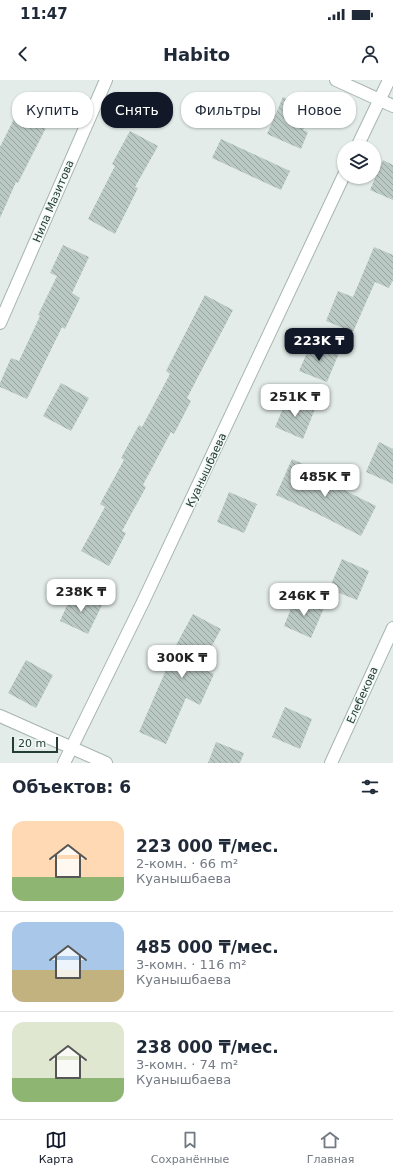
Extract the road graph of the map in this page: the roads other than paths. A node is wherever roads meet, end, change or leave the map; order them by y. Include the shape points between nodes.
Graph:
1 (106, 80) edge
2 (336, 80) edge
3 (389, 80) edge
4 (379, 100) junction
5 (393, 106) edge
6 (360, 140) edge
7 (340, 184) edge
8 (0, 323) edge
9 (393, 628) edge
10 (0, 716) edge
11 (71, 748) junction
12 (64, 763) edge
13 (106, 763) edge
14 (331, 763) edge

1 - 8 street, Нила Мазитова
2 - 4 street
3 - 4 street
4 - 5 street
4 - 6 street
7 - 11 street, Куанышбаева via 142,604
9 - 14 street, Елебекова
10 - 11 street
11 - 12 street, Куанышбаева
11 - 13 street

